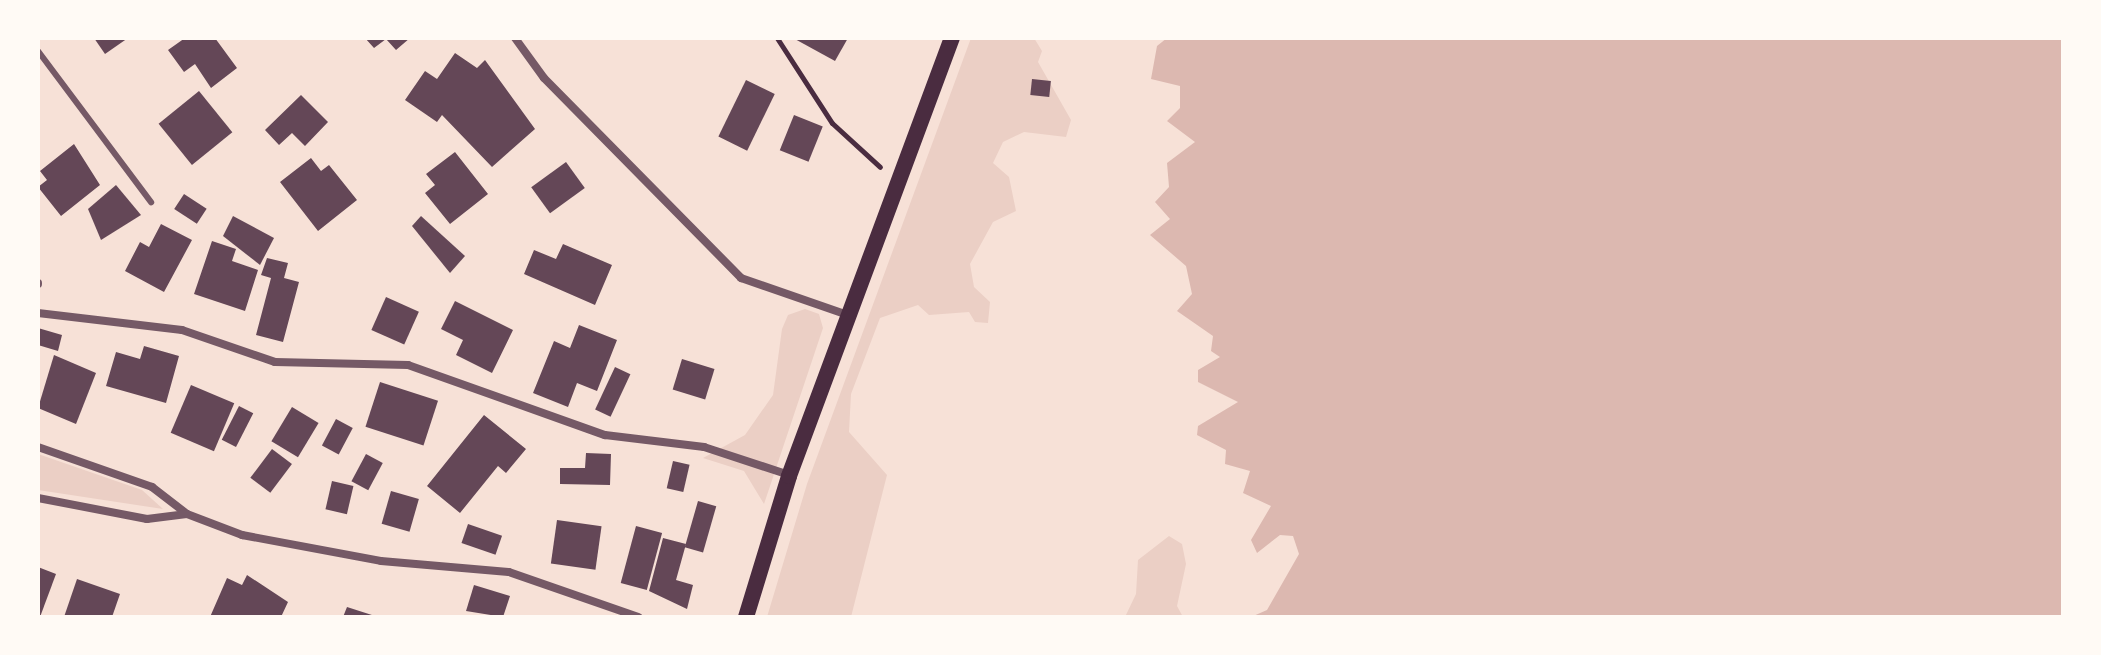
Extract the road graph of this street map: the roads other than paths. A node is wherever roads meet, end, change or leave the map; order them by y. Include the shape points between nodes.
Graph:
1 (515, 38) edge
2 (952, 38) edge
3 (38, 51) edge
4 (151, 202) dead end
5 (38, 313) edge
6 (848, 315) junction
7 (38, 447) edge
8 (789, 476) junction
9 (38, 498) edge
10 (187, 514) junction
11 (638, 617) edge
12 (746, 617) edge

1 - 6 street via 544,78 741,278
2 - 6 main road
3 - 4 lane
5 - 8 street via 182,330 275,362 408,365 605,435 704,447
6 - 8 main road
7 - 10 street via 152,487
8 - 12 main road
9 - 10 street via 147,519
10 - 11 street via 298,547 509,572

